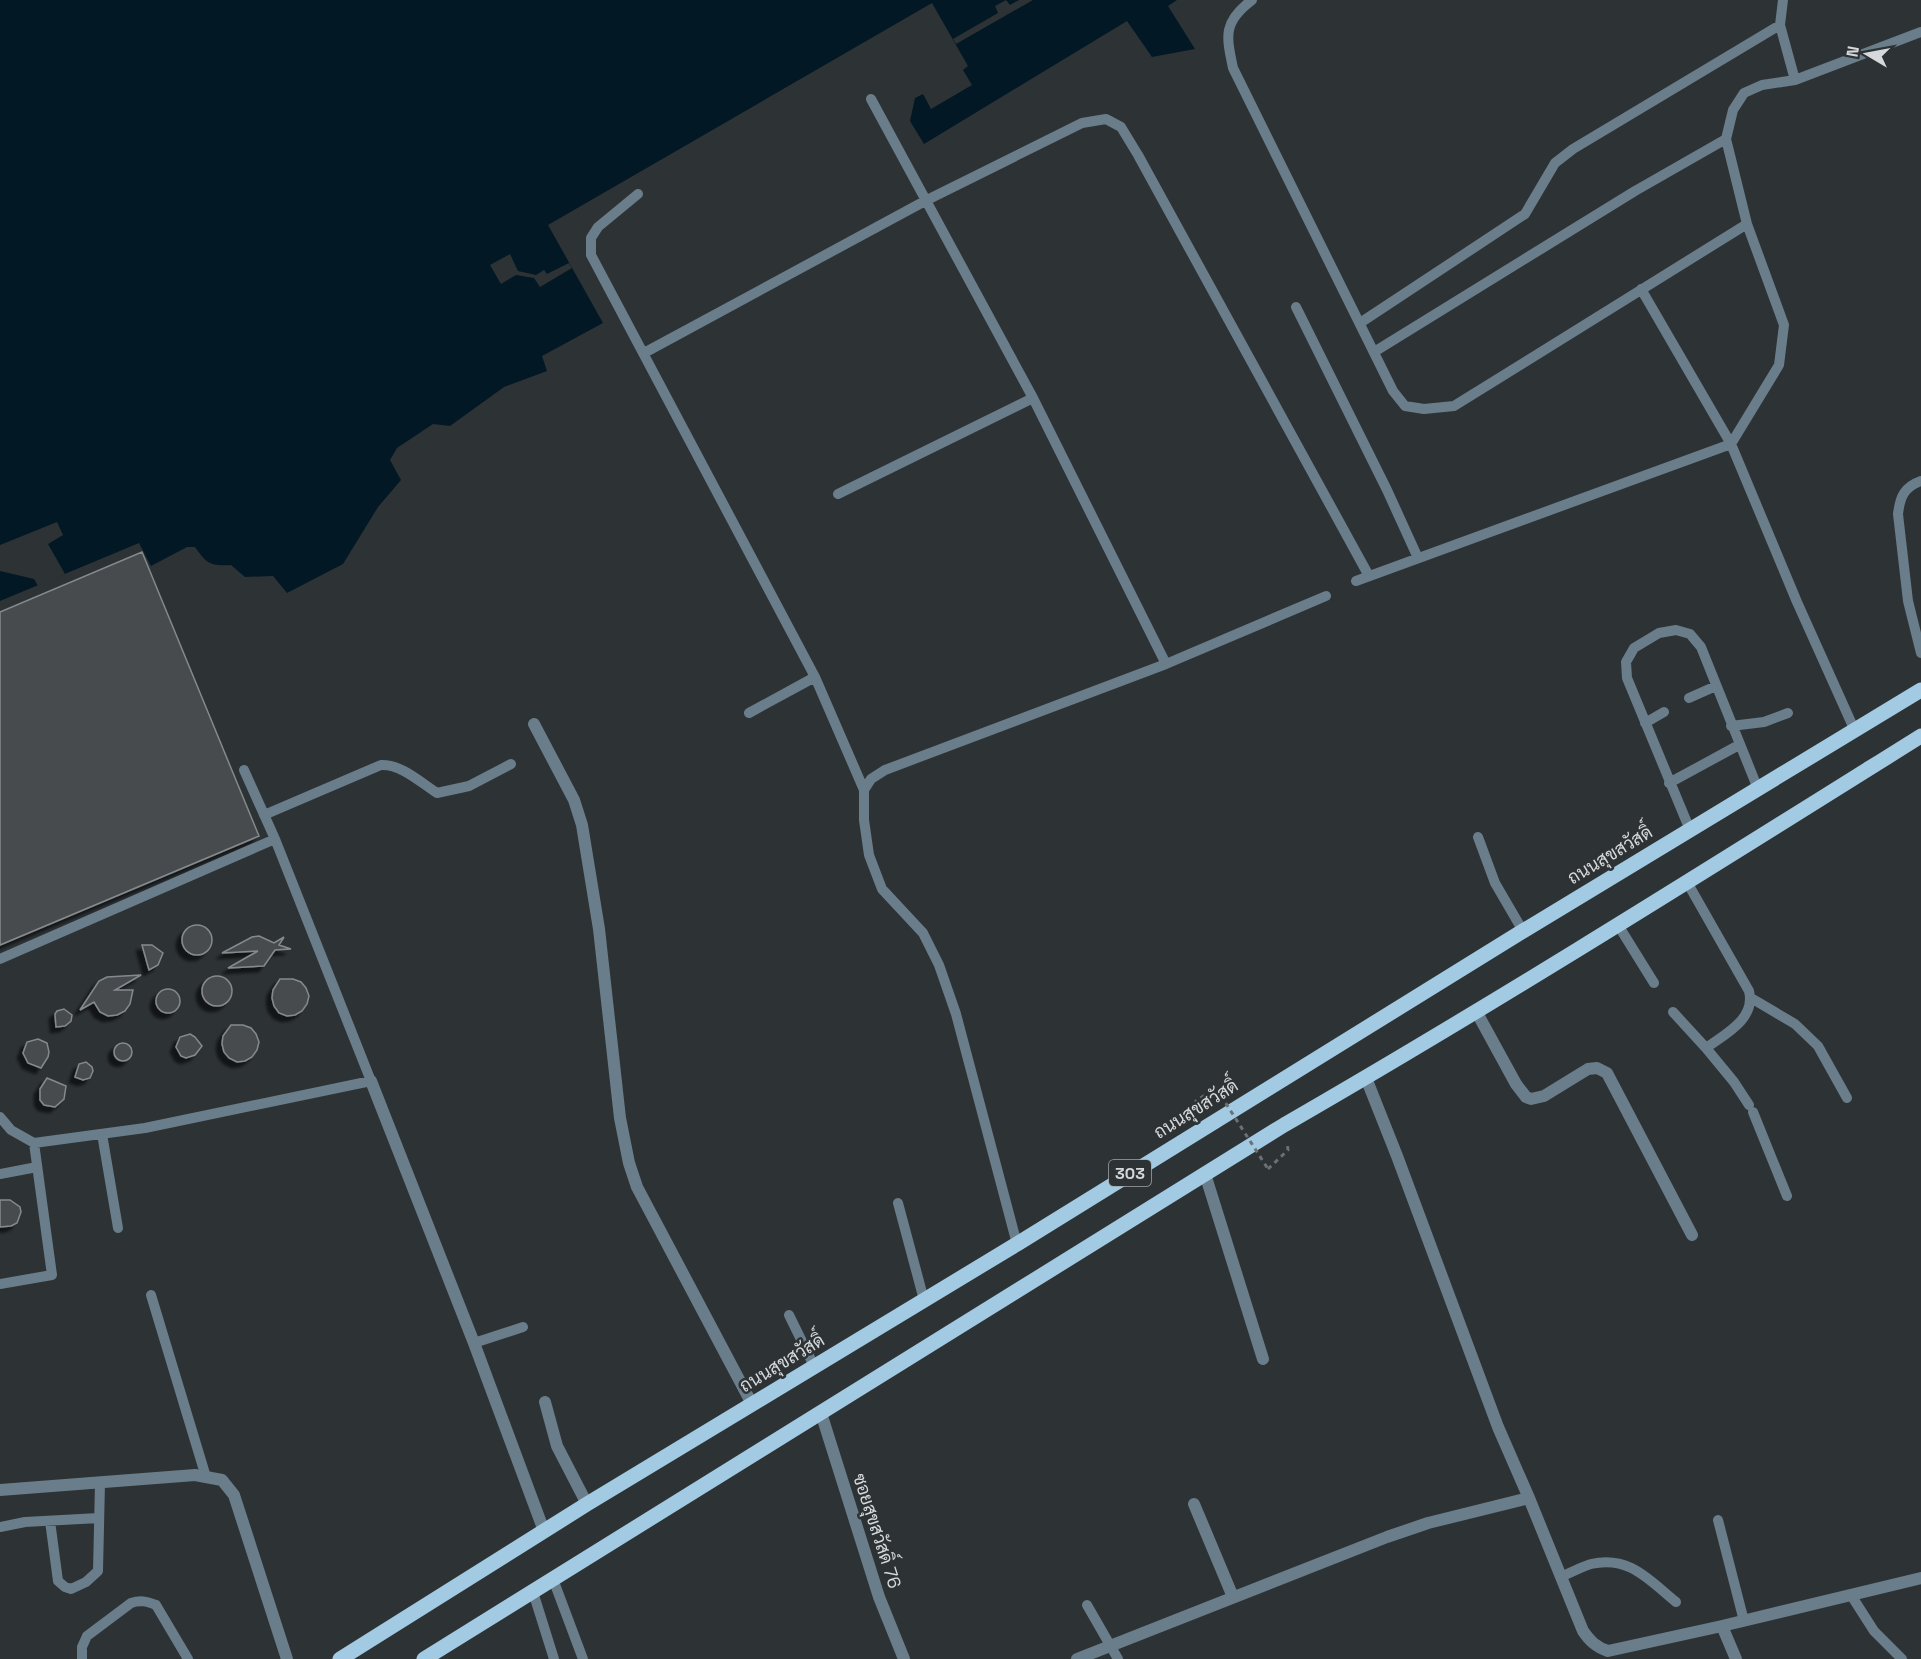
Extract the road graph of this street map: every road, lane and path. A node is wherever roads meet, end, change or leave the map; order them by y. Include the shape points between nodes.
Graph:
1 (1252, 0) edge
2 (1783, 0) edge
3 (1780, 25) junction
4 (1921, 32) edge
5 (1795, 80) junction
6 (871, 99) dead end
7 (1726, 139) junction
8 (638, 194) dead end
9 (925, 201) junction
10 (1747, 224) junction
11 (1641, 289) junction
12 (1296, 307) dead end
13 (1360, 323) junction
14 (1374, 352) junction
15 (644, 353) junction
16 (1033, 398) junction
17 (1731, 444) junction
18 (1921, 481) edge
19 (838, 494) dead end
20 (1418, 558) junction
21 (1369, 576) junction
22 (1356, 581) dead end
23 (1326, 596) dead end
24 (1918, 632) edge
25 (1921, 653) edge
26 (1166, 664) junction
27 (815, 677) junction
28 (1716, 686) junction
29 (1921, 690) edge
30 (1689, 698) dead end
31 (1664, 712) dead end
32 (749, 713) dead end
33 (1788, 713) dead end
34 (1645, 723) junction
35 (534, 724) dead end
36 (1731, 726) junction
37 (1855, 731) junction
38 (1921, 736) edge
39 (1739, 745) junction
40 (511, 764) dead end
41 (244, 770) dead end
42 (1669, 783) junction
43 (1758, 789) junction
44 (864, 790) junction
45 (264, 815) junction
46 (1690, 830) junction
47 (1478, 837) dead end
48 (275, 839) junction
49 (1687, 882) junction
50 (1618, 925) junction
51 (1523, 931) junction
52 (0, 959) edge
53 (1654, 983) dead end
54 (1751, 998) junction
55 (1476, 1011) junction
56 (1673, 1012) dead end
57 (1706, 1048) junction
58 (1366, 1078) junction
59 (371, 1081) junction
60 (1847, 1098) dead end
61 (0, 1117) edge
62 (1209, 1124) junction
63 (1284, 1125) junction
64 (102, 1134) junction
65 (34, 1143) junction
66 (37, 1167) junction
67 (0, 1174) edge
68 (1205, 1174) junction
69 (1787, 1196) dead end
70 (898, 1203) dead end
71 (118, 1228) dead end
72 (1692, 1235) dead end
73 (1017, 1244) junction
74 (0, 1284) edge
75 (151, 1295) dead end
76 (924, 1300) junction
77 (789, 1315) dead end
78 (523, 1327) dead end
79 (474, 1344) junction
80 (1263, 1359) dead end
81 (814, 1366) junction
82 (545, 1402) dead end
83 (752, 1404) junction
84 (821, 1413) junction
85 (206, 1477) junction
86 (100, 1483) junction
87 (0, 1490) edge
88 (1529, 1498) junction
89 (587, 1504) junction
90 (1194, 1504) dead end
91 (99, 1518) junction
92 (1718, 1520) dead end
93 (51, 1521) junction
94 (0, 1527) edge
95 (544, 1531) junction
96 (1561, 1577) junction
97 (1921, 1578) edge
98 (553, 1579) junction
99 (533, 1592) junction
100 (1851, 1595) junction
101 (1233, 1597) junction
102 (1676, 1602) dead end
103 (1088, 1605) dead end
104 (1744, 1621) junction
105 (1722, 1626) junction
106 (1111, 1646) junction
107 (441, 1654) edge
108 (82, 1659) edge
109 (188, 1659) edge
110 (287, 1659) edge
111 (340, 1659) edge
112 (424, 1659) edge
113 (554, 1659) edge
114 (583, 1659) edge
115 (904, 1659) edge
116 (1077, 1659) edge
117 (1118, 1659) edge
118 (1736, 1659) edge
119 (1902, 1659) edge

1 - 13 lane via 1231,20 1228,44 1233,68
2 - 3 lane
3 - 5 lane
3 - 13 lane via 1574,149 1555,163 1525,213
4 - 5 lane
5 - 7 lane via 1762,85 1744,93 1733,110
6 - 9 lane
7 - 10 lane
7 - 14 lane
8 - 15 lane via 598,228 591,238 591,255
9 - 15 lane
9 - 16 lane
9 - 21 lane via 1082,123 1106,119 1121,127
10 - 11 lane
10 - 17 lane via 1784,325 1779,365
11 - 14 lane via 1454,406 1405,406
11 - 17 lane
12 - 20 lane
13 - 14 lane
15 - 27 lane
16 - 19 lane
16 - 26 lane
17 - 20 lane
17 - 37 lane
18 - 24 lane via 1905,489 1898,514 1908,601
20 - 21 lane
21 - 22 lane
23 - 26 lane
24 - 25 lane
26 - 44 lane via 885,770 871,779
27 - 32 lane
27 - 44 lane
28 - 30 lane
28 - 34 lane via 1701,647 1690,633 1659,633 1634,648 1626,662
28 - 36 lane
29 - 37 main road, ถนนสุขสวัสดิ์ / 303
31 - 34 lane
33 - 36 lane via 1764,722
34 - 42 lane
35 - 83 street via 574,800 582,825 599,929 614,1077 629,1163 637,1187
36 - 39 lane
37 - 43 main road, ถนนสุขสวัสดิ์ / 303
38 - 49 main road, 303
39 - 42 lane
39 - 43 lane
40 - 45 lane via 469,786 437,793 391,765 381,765
41 - 45 lane
42 - 46 lane
43 - 46 main road, ถนนสุขสวัสดิ์ / 303
44 - 73 lane via 869,855 882,890 923,933 939,966 956,1014
45 - 48 lane
46 - 51 main road, ถนนสุขสวัสดิ์ / 303
47 - 51 lane via 1495,883
48 - 52 lane
48 - 59 lane
49 - 50 main road, 303
49 - 54 lane
50 - 53 lane
50 - 55 main road, 303
51 - 62 main road, ถนนสุขสวัสดิ์ / 303
54 - 57 lane via 1744,1019
54 - 60 lane via 1795,1024 1818,1046
55 - 58 main road, 303
55 - 72 street via 1526,1097 1545,1096 1588,1069 1598,1068 1607,1073
56 - 57 lane
57 - 69 lane via 1751,1108
58 - 63 main road, 303
58 - 88 street via 1498,1427
59 - 64 lane
59 - 79 street
61 - 65 lane via 12,1130
62 - 63 path, bridge via 1196,1101 1216,1088 1268,1169 1288,1150
62 - 73 main road, ถนนสุขสวัสดิ์ / 303
63 - 68 main road, 303
64 - 65 lane
64 - 71 lane
65 - 66 lane
66 - 67 lane
66 - 74 lane via 52,1275
68 - 80 street
68 - 84 main road, 303
70 - 76 lane
73 - 76 main road, ถนนสุขสวัสดิ์ / 303
75 - 85 lane
76 - 81 main road, ถนนสุขสวัสดิ์ / 303
77 - 81 lane
78 - 79 lane
79 - 95 street
81 - 83 main road, ถนนสุขสวัสดิ์ / 303
82 - 89 street via 557,1446
83 - 89 main road, ถนนสุขสวัสดิ์ / 303
84 - 98 main road, 303
84 - 115 street, ซอยสุขสวัสดิ์ 76 via 879,1597
85 - 86 street
85 - 110 street via 222,1479 234,1495
86 - 87 street
86 - 91 lane
88 - 96 street
88 - 101 street via 1398,1533
89 - 95 main road, ถนนสุขสวัสดิ์ / 303
90 - 101 street
91 - 93 lane
91 - 93 lane via 98,1571 71,1589 58,1581
92 - 104 lane
93 - 94 lane
95 - 111 main road, ถนนสุขสวัสดิ์ / 303
96 - 102 lane via 1590,1564 1614,1562 1635,1568
96 - 105 street via 1582,1631 1598,1648 1608,1651
97 - 100 street
98 - 99 main road, 303
98 - 114 lane
99 - 107 main road, 303
99 - 113 lane
100 - 104 street
100 - 119 lane via 1874,1631
101 - 106 street
103 - 106 lane
104 - 105 street
105 - 118 street
106 - 116 street
106 - 117 lane
107 - 112 main road, 303
108 - 109 lane via 87,1636 138,1601 156,1605

